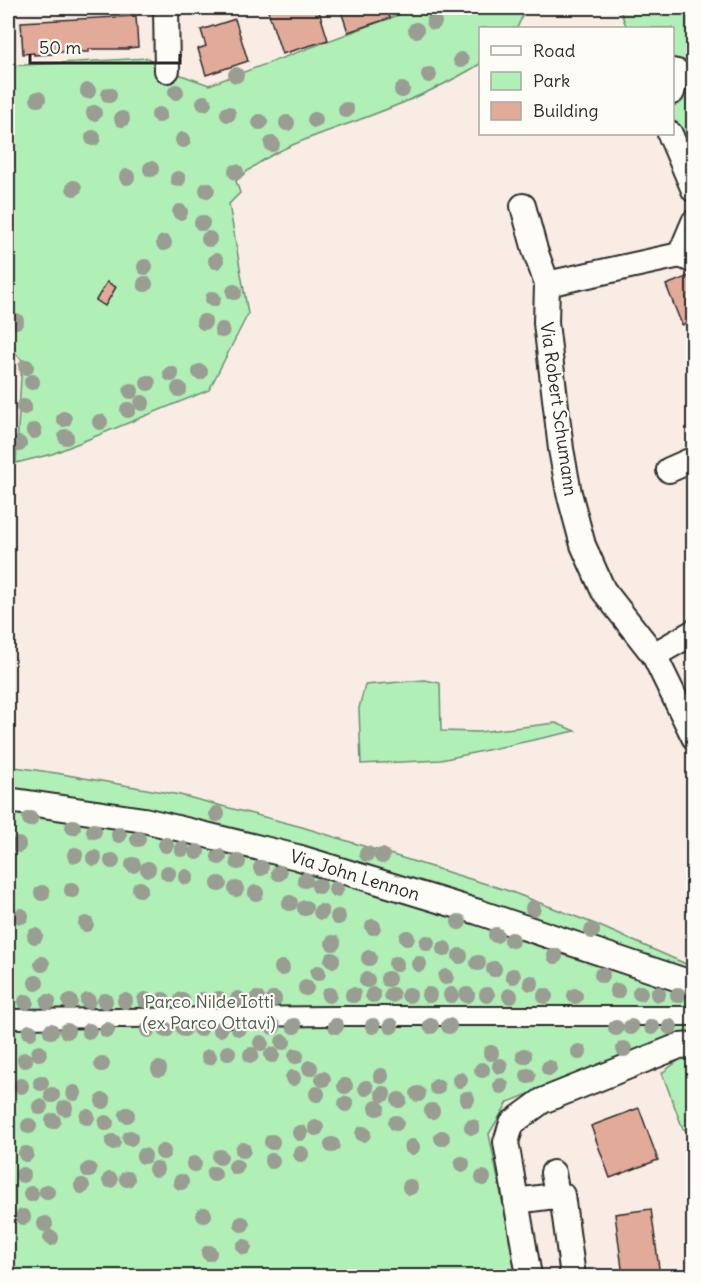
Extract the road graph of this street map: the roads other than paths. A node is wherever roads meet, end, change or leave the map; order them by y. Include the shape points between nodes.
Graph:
1 (166, 8) edge
2 (167, 70) dead end
3 (674, 71) edge
4 (674, 84) edge
5 (670, 135) edge
6 (693, 190) edge
7 (523, 206) dead end
8 (693, 222) edge
9 (687, 258) edge
10 (546, 284) junction
11 (693, 459) edge
12 (669, 470) dead end
13 (693, 632) edge
14 (654, 655) junction
15 (693, 737) edge
16 (8, 800) edge
17 (693, 984) edge
18 (693, 1016) edge
19 (8, 1019) edge
20 (693, 1045) edge
21 (516, 1201) junction
22 (529, 1276) edge
23 (573, 1276) edge

1 - 2 street
3 - 4 street via 677,72
5 - 6 street
7 - 10 street, Via Robert Schumann
8 - 9 street
9 - 10 street
10 - 14 street, Via Robert Schumann via 546,323 561,449 584,545 603,590
11 - 12 street
13 - 14 street
14 - 15 street, Via Robert Schumann
16 - 17 street, Via John Lennon via 144,820 275,851 478,912
18 - 19 street
20 - 21 street via 679,1046 542,1101 512,1123 506,1142
21 - 22 street
21 - 23 street via 555,1184 562,1195

